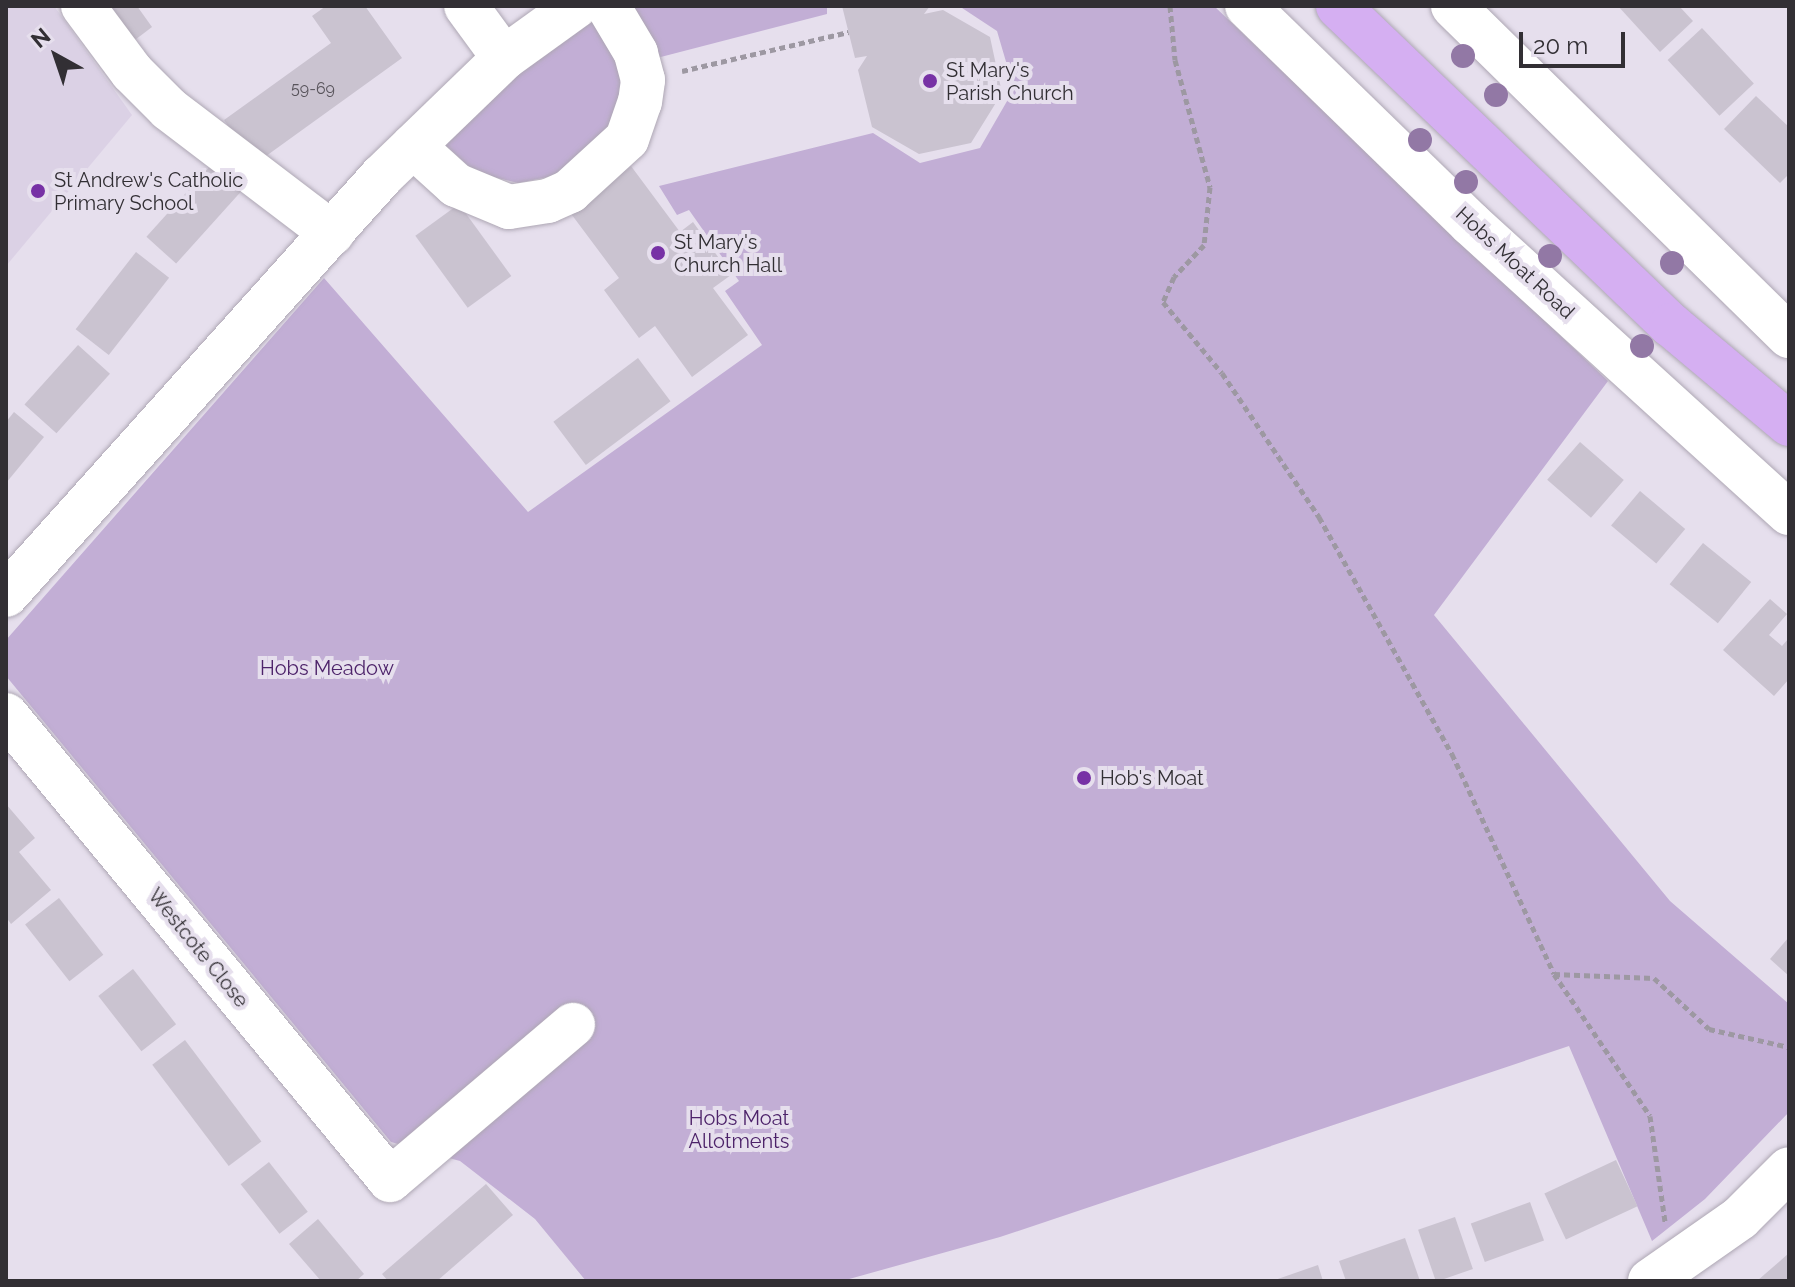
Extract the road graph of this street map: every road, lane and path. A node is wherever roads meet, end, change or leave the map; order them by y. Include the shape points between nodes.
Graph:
1 (83, 6) edge
2 (466, 6) edge
3 (576, 6) edge
4 (608, 6) edge
5 (1170, 6) edge
6 (1247, 6) edge
7 (1338, 6) edge
8 (1453, 6) edge
9 (848, 32) dead end
10 (504, 58) junction
11 (643, 80) junction
12 (413, 146) junction
13 (332, 233) junction
14 (1789, 336) edge
15 (1789, 424) edge
16 (1789, 513) edge
17 (6, 595) edge
18 (6, 715) edge
19 (1554, 974) junction
20 (573, 1025) dead end
21 (1789, 1047) edge
22 (1789, 1169) edge
23 (1663, 1275) edge

1 - 13 street via 132,72 169,109
2 - 10 street
3 - 10 street
4 - 11 street via 636,53
5 - 19 path via 1175,60 1210,187 1204,245 1174,277 1163,302 1222,373 1319,517 1452,754
6 - 16 street, Hobs Moat Road via 1470,223
7 - 15 main road via 1671,325
8 - 14 street
9 - 11 path
10 - 12 street
11 - 12 street via 634,124 619,148 570,191 548,201 509,207 486,200 456,185
12 - 13 street
13 - 17 street
18 - 20 street, Westcote Close via 390,1180
19 - 21 path via 1654,978 1709,1029
19 - 23 path via 1650,1116
22 - 23 street via 1740,1218

